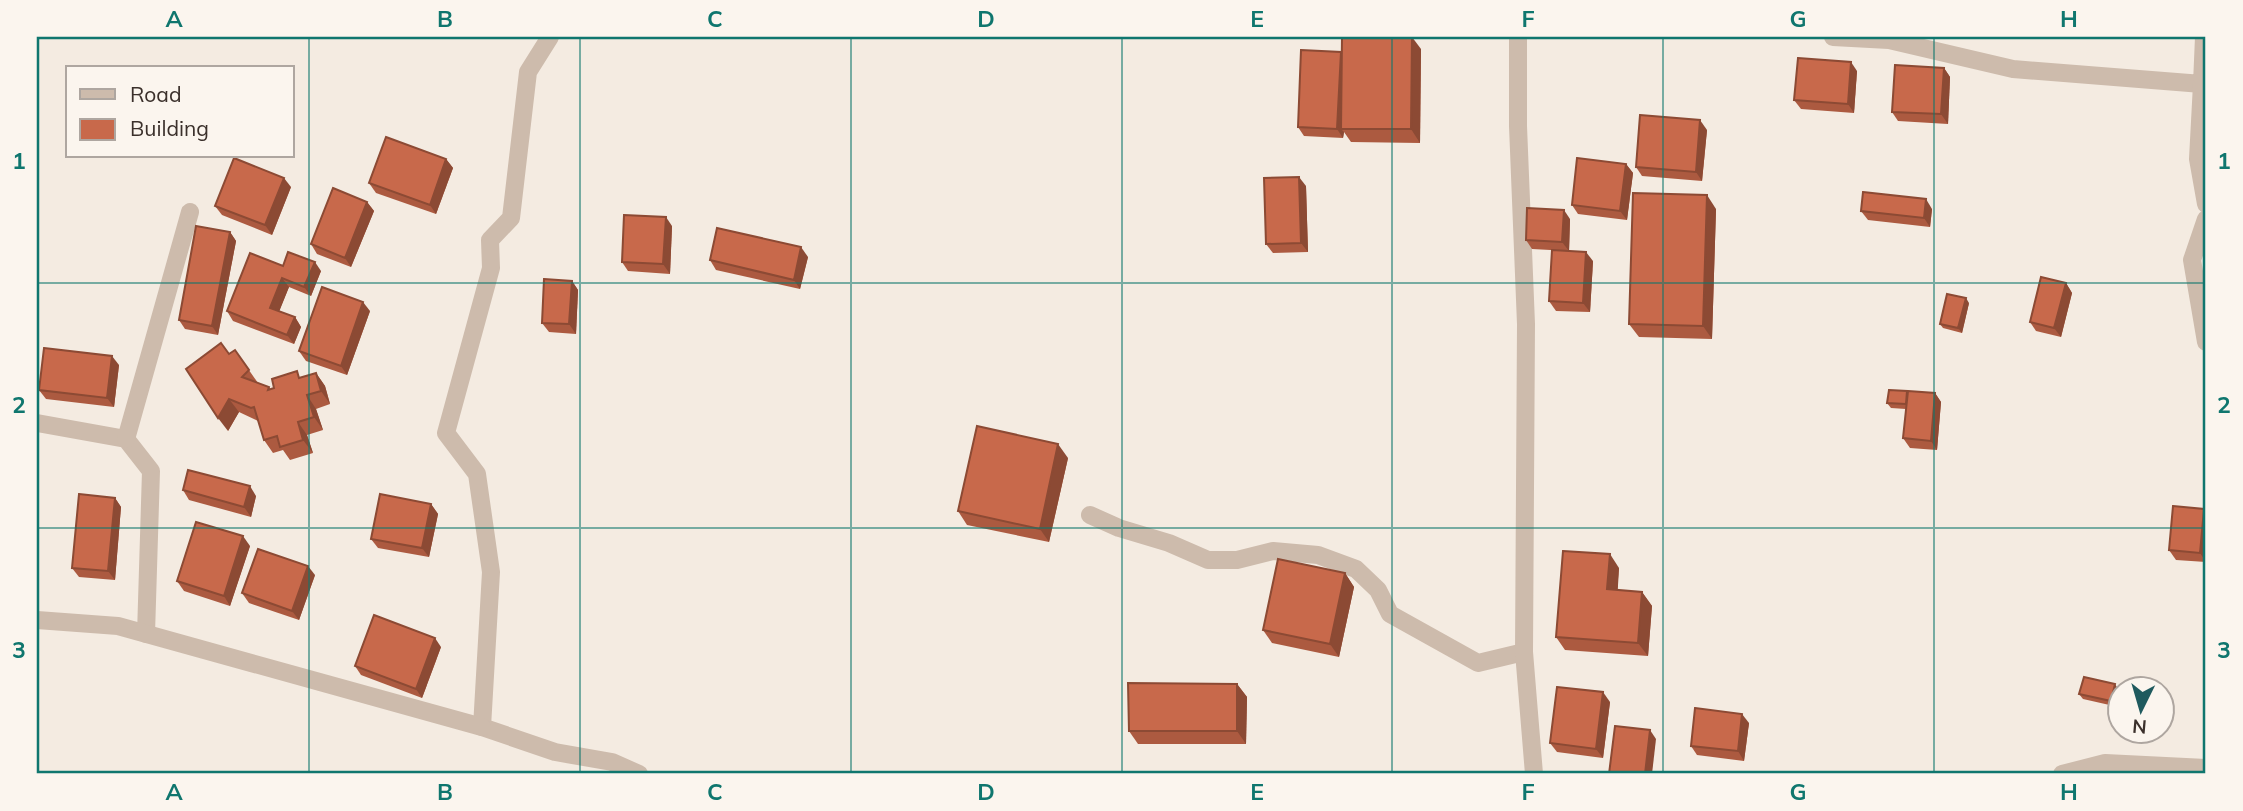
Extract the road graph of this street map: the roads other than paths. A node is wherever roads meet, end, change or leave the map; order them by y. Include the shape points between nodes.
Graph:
1 (550, 37) edge
2 (1518, 37) edge
3 (1833, 37) edge
4 (2204, 37) edge
5 (2202, 84) junction
6 (2206, 204) edge
7 (190, 212) dead end
8 (2206, 219) edge
9 (2206, 342) edge
10 (37, 423) edge
11 (126, 439) junction
12 (1090, 515) dead end
13 (37, 620) edge
14 (146, 634) junction
15 (1524, 652) junction
16 (482, 727) junction
17 (2206, 768) edge
18 (639, 774) edge
19 (1534, 774) edge
20 (2062, 774) edge

1 - 16 street via 528,72 511,218 490,240 491,268 446,433 477,474 491,572
2 - 15 street via 1526,324
3 - 5 street via 1889,40 2013,69
4 - 5 street
5 - 6 street via 2198,159
7 - 11 street
8 - 9 street via 2192,260
10 - 11 street
11 - 14 street via 151,471
12 - 15 street via 1208,560 1237,560 1273,551 1318,555 1356,569 1378,590 1390,614 1478,663
13 - 14 street via 118,626
14 - 16 street
15 - 19 street
16 - 18 street via 555,752 612,762
17 - 20 street via 2105,763

